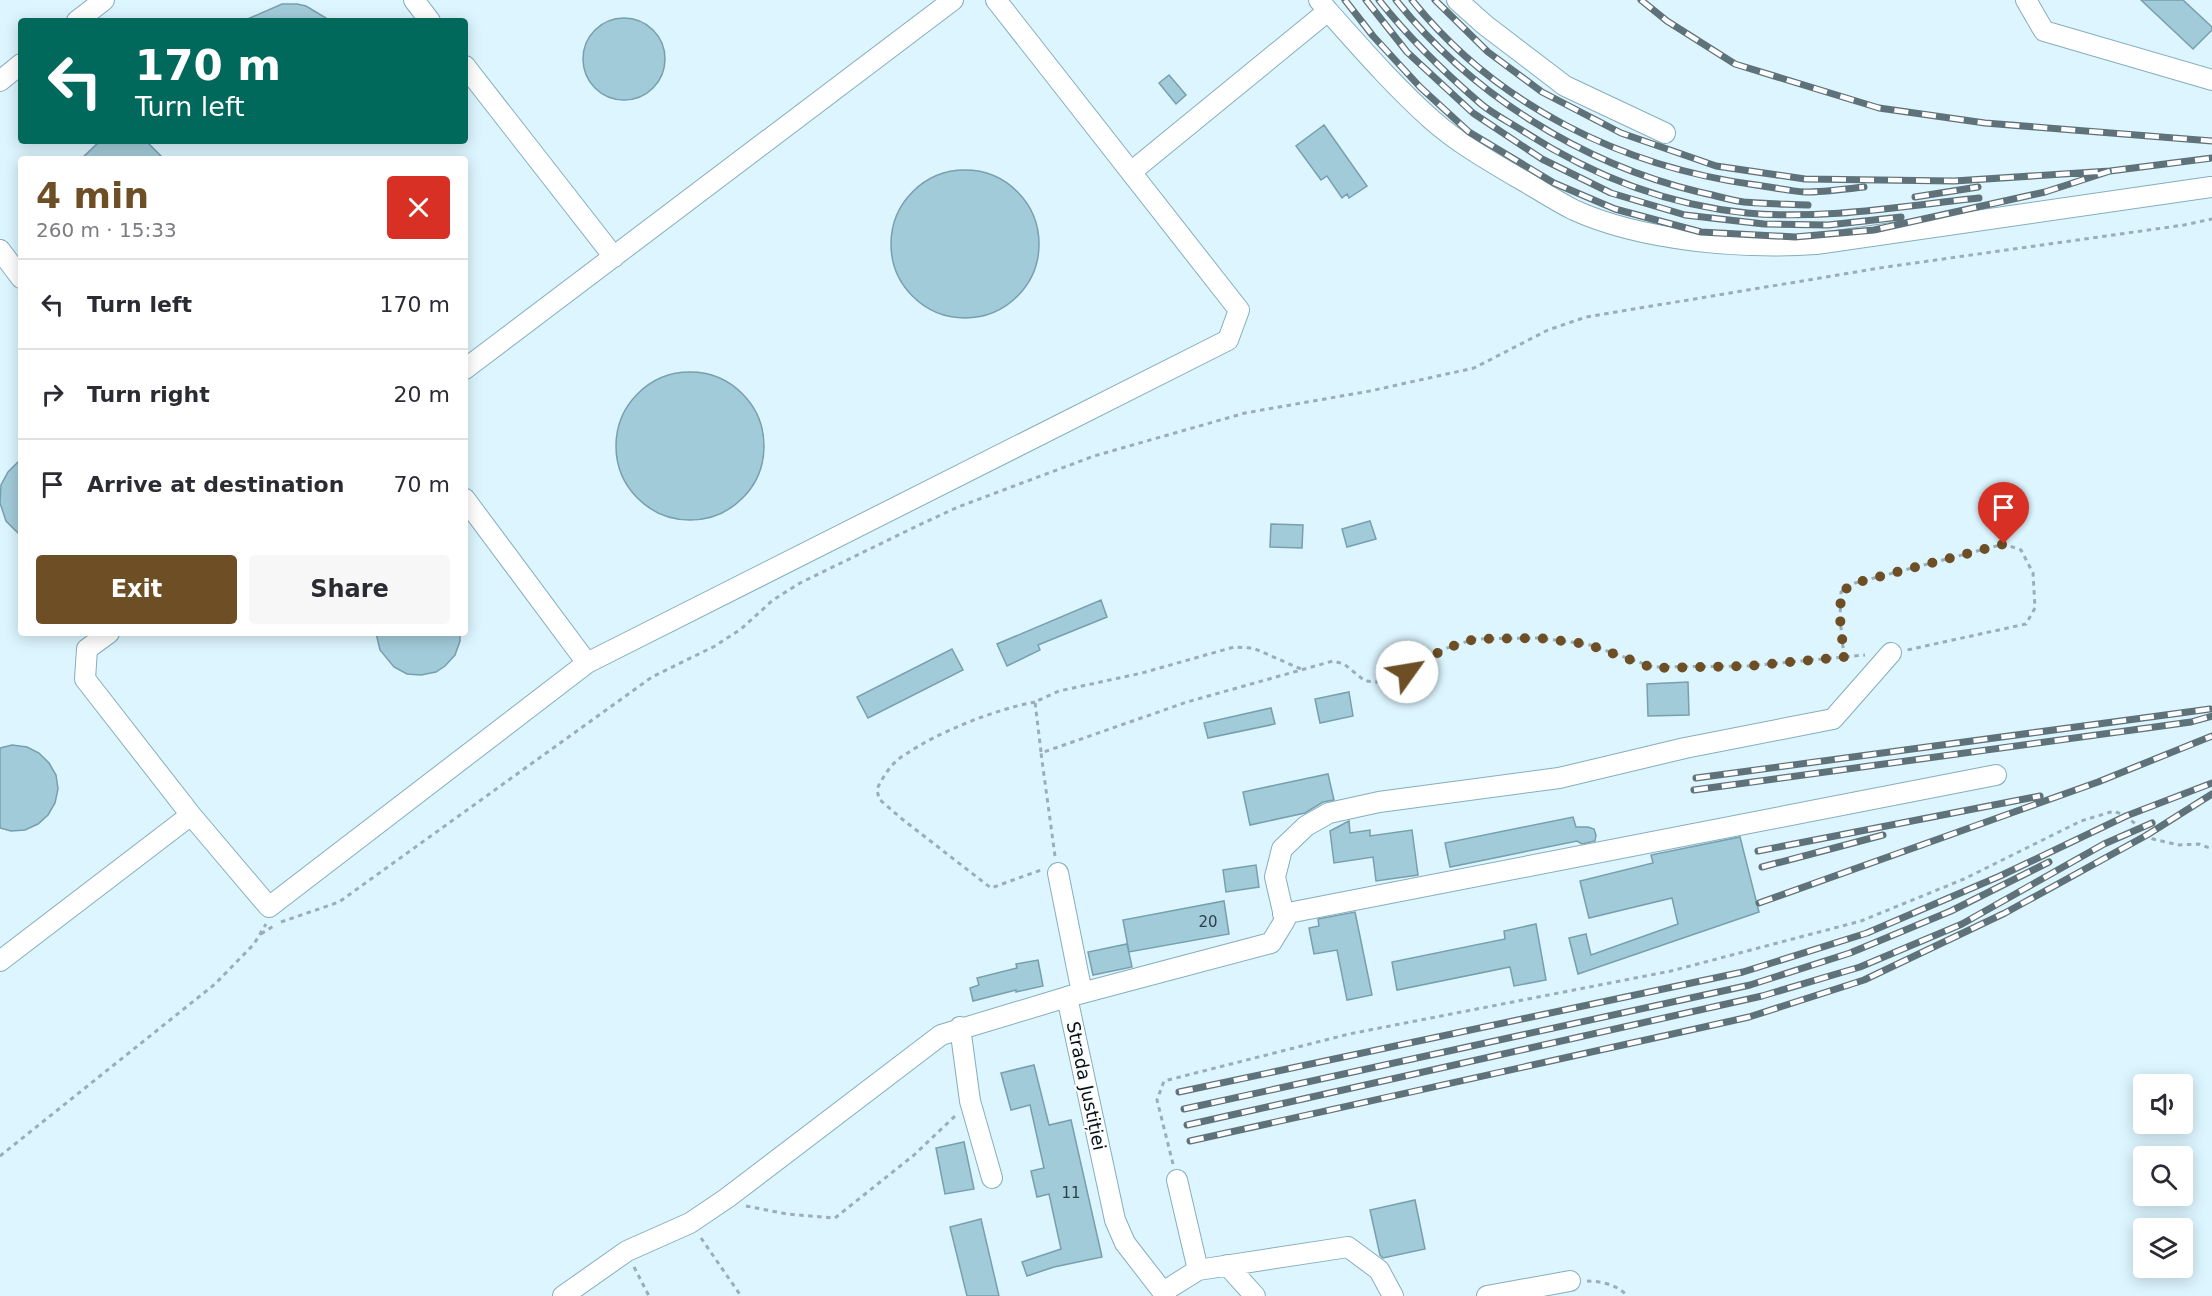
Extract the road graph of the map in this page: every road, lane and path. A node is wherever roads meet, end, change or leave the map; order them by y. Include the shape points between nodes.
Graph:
1 (104, 0) edge
2 (414, 0) edge
3 (953, 0) edge
4 (996, 0) edge
5 (1457, 0) edge
6 (2026, 0) edge
7 (1323, 5) edge
8 (81, 18) edge
9 (428, 18) edge
10 (18, 66) edge
11 (468, 70) edge
12 (2212, 80) edge
13 (0, 81) edge
14 (1665, 133) dead end
15 (1131, 172) junction
16 (2211, 187) edge
17 (2212, 219) edge
18 (0, 250) edge
19 (614, 257) junction
20 (18, 274) edge
21 (468, 367) edge
22 (468, 504) edge
23 (105, 636) edge
24 (1892, 653) junction
25 (1844, 657) junction
26 (587, 663) junction
27 (1303, 669) junction
28 (1035, 702) junction
29 (1041, 753) junction
30 (1996, 775) dead end
31 (191, 815) junction
32 (2212, 849) edge
33 (1057, 869) junction
34 (269, 907) junction
35 (1283, 914) junction
36 (261, 934) junction
37 (0, 960) edge
38 (1075, 995) junction
39 (960, 1028) junction
40 (970, 1101) junction
41 (0, 1156) edge
42 (992, 1178) dead end
43 (1177, 1179) joint
44 (727, 1198) junction
45 (690, 1223) junction
46 (627, 1251) junction
47 (1227, 1265) junction
48 (1198, 1270) junction
49 (1570, 1281) joint
50 (1165, 1294) edge
51 (563, 1296) edge
52 (649, 1296) edge
53 (741, 1296) edge
54 (1255, 1296) edge
55 (1393, 1296) edge
56 (1487, 1296) edge
57 (1627, 1296) edge

1 - 8 street
2 - 9 street
3 - 19 street
4 - 15 street
5 - 14 street via 1565,86
6 - 12 street via 2044,31
7 - 15 street
7 - 16 street via 1383,73 1433,121 1474,152 1575,210 1623,227 1698,241 1775,247
10 - 13 street
11 - 19 street
15 - 26 street via 1239,310 1228,340
17 - 36 path via 1586,317 1548,330 1474,368 1245,413 1094,456 958,507 801,583 715,646 652,677 339,902 282,922
18 - 20 street
19 - 21 street
22 - 26 street
23 - 31 street via 87,649 84,679
24 - 25 path
24 - 25 path via 2026,624 2035,608 2032,573 2021,550 2004,544 1855,583 1841,592
24 - 35 street via 1833,719 1558,778 1379,802 1329,813 1306,826 1282,849 1275,877
25 - 27 path via 1748,666 1653,668 1587,644 1539,638 1475,639 1444,649 1389,683 1365,681 1344,664 1333,661
26 - 34 street
27 - 28 path via 1253,648 1234,647 1059,692
27 - 29 path via 1187,702
28 - 29 path
28 - 33 path via 960,726 905,754 886,771 877,789 879,799 887,806 991,888
29 - 33 path
30 - 35 street
31 - 34 street
31 - 37 street
32 - 43 path via 2153,839 2114,811 2081,820 1964,879 1861,921 1671,971 1349,1034 1164,1081 1157,1100
33 - 38 street, Strada Justiției
34 - 36 path
35 - 38 street via 1285,920 1271,943
36 - 41 path via 215,984
38 - 39 street
38 - 50 street, Strada Justiției via 1115,1220 1125,1243
39 - 40 street
39 - 44 street via 941,1035
40 - 42 street
40 - 44 path via 914,1155 835,1218 787,1214
43 - 48 street
44 - 45 street
45 - 46 street
45 - 53 path
46 - 51 street
46 - 52 path
47 - 48 street
47 - 54 street
47 - 55 street via 1348,1247 1379,1270
48 - 50 street
49 - 56 street
49 - 57 path via 1599,1281

